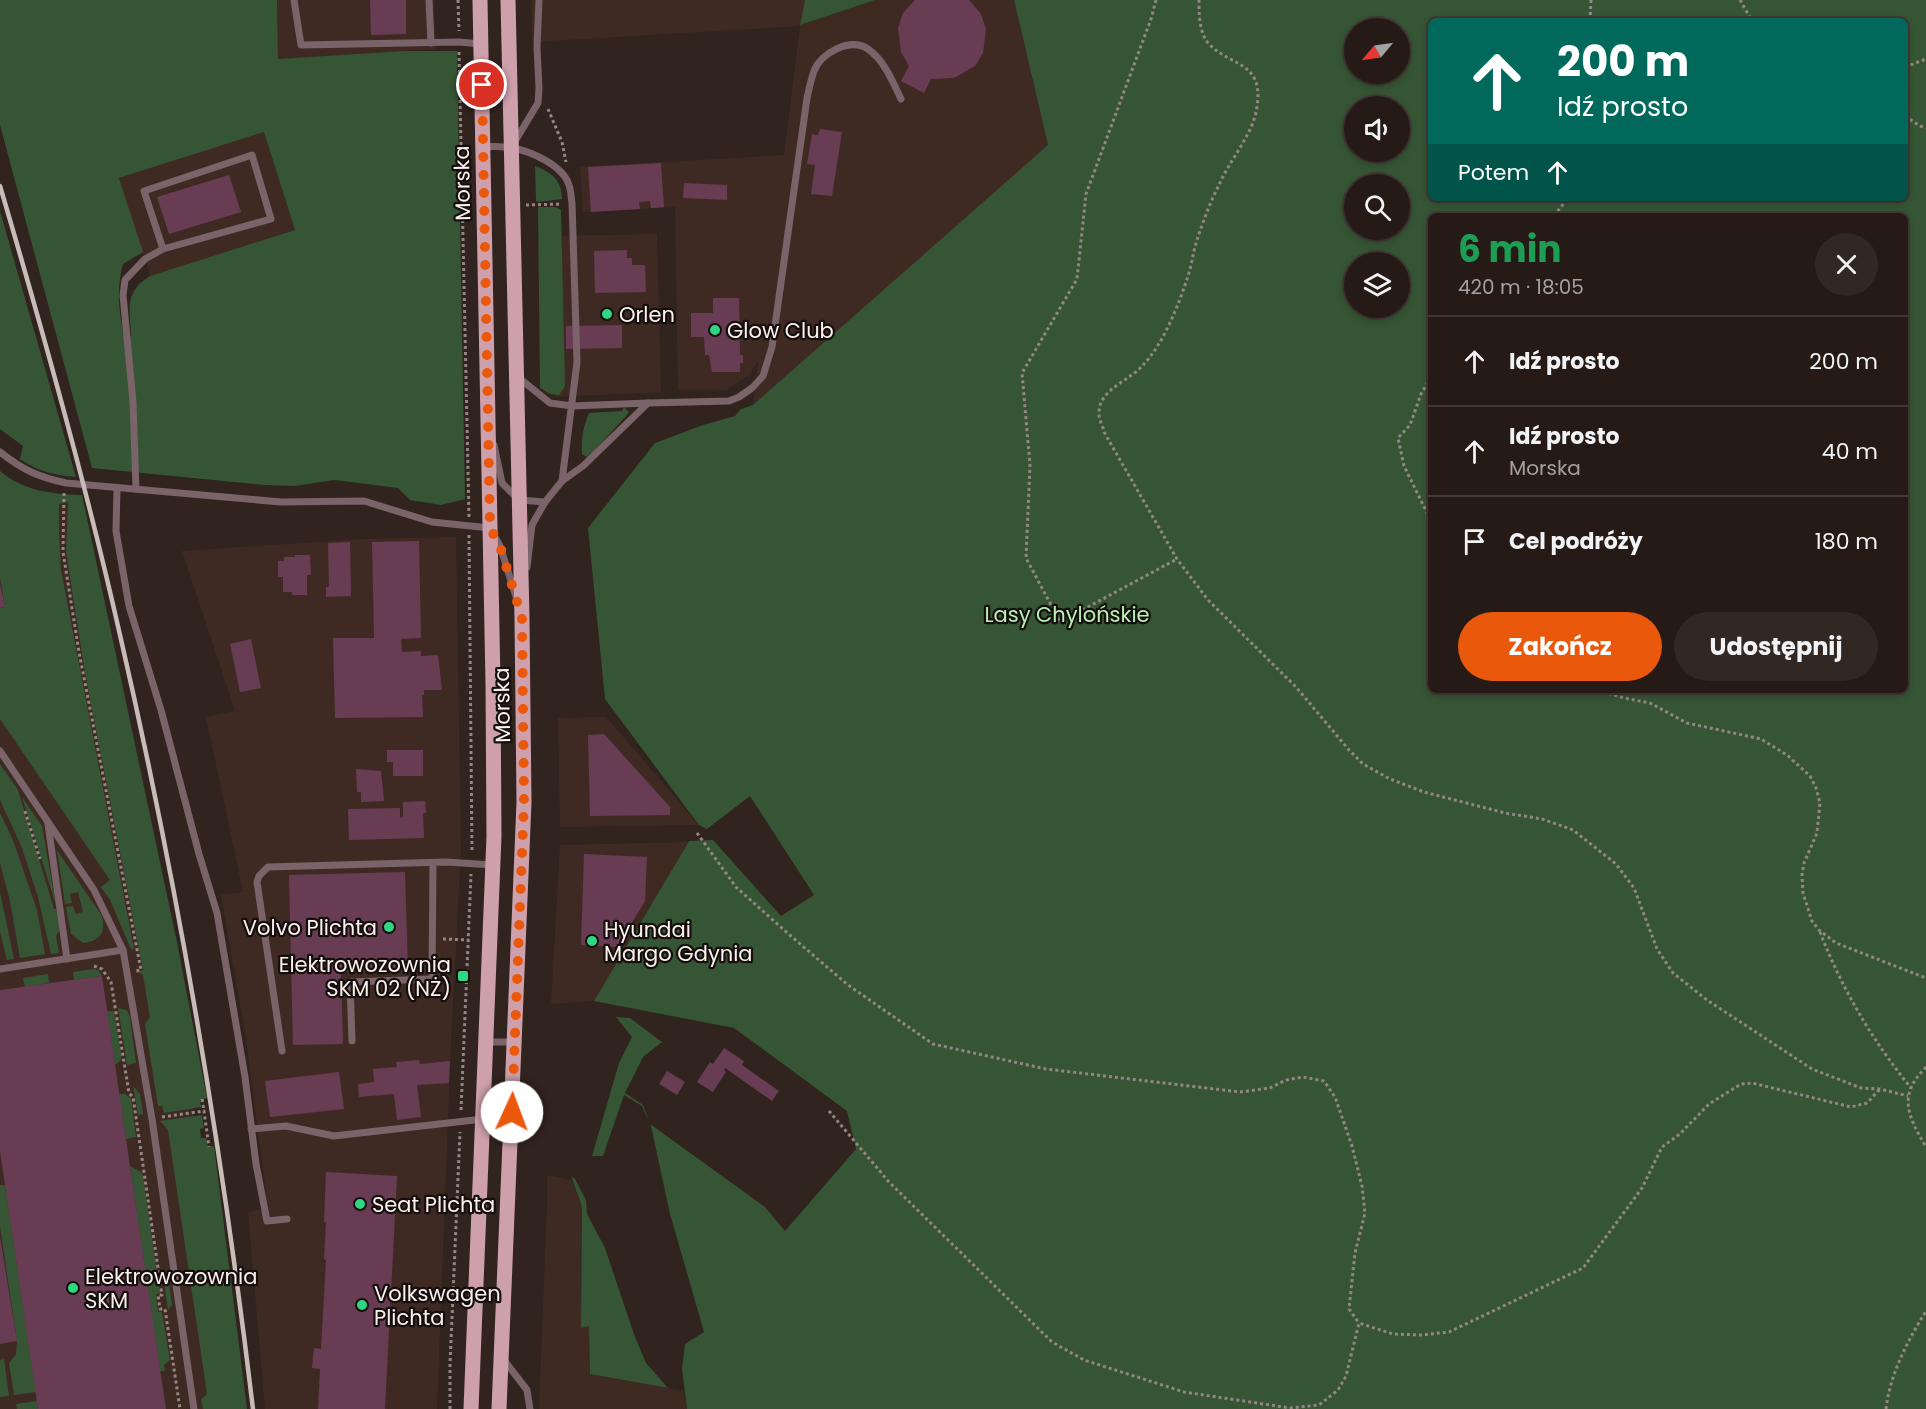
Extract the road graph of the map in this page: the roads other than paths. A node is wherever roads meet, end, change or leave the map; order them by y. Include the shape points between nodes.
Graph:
1 (294, 0) edge
2 (429, 0) edge
3 (480, 0) edge
4 (508, 0) edge
5 (538, 0) edge
6 (431, 43) junction
7 (481, 44) junction
8 (901, 99) dead end
9 (483, 146) junction
10 (511, 147) junction
11 (162, 249) junction
12 (517, 377) junction
13 (648, 403) junction
14 (572, 406) junction
15 (487, 407) junction
16 (0, 452) edge
17 (562, 481) junction
18 (117, 488) junction
19 (136, 489) junction
20 (519, 500) junction
21 (545, 502) junction
22 (490, 528) junction
23 (522, 618) junction
24 (0, 751) edge
25 (47, 821) junction
26 (433, 863) junction
27 (493, 865) junction
28 (123, 950) junction
29 (70, 958) junction
30 (0, 969) edge
31 (352, 1041) dead end
32 (486, 1042) junction
33 (514, 1042) junction
34 (282, 1051) dead end
35 (483, 1119) junction
36 (251, 1129) junction
37 (287, 1220) dead end
38 (501, 1356) junction
39 (194, 1409) edge
40 (471, 1409) edge
41 (499, 1409) edge
42 (530, 1409) edge

1 - 6 lane via 301,45
2 - 6 lane
3 - 7 main road, Morska
4 - 10 main road, Morska
5 - 10 lane via 538,103
6 - 7 lane
7 - 9 main road, Morska
8 - 13 lane via 891,77 867,48 852,44 831,51 814,69 772,347 763,376 752,388 729,401
9 - 10 lane
9 - 15 main road, Morska
10 - 12 main road, Morska
10 - 14 lane via 553,166 569,184 577,362
11 - 11 lane via 144,191 252,155 271,219
11 - 19 lane via 145,259 125,280 123,295
12 - 14 lane via 550,403
12 - 20 main road, Morska
13 - 14 lane
13 - 17 lane
14 - 17 lane
15 - 20 lane via 502,483
15 - 22 main road, Morska
16 - 18 lane via 39,477
17 - 21 lane
18 - 19 lane
18 - 36 lane via 117,531 129,606 217,913
19 - 22 lane via 281,502 364,501 432,522
20 - 21 lane
20 - 23 main road, Morska
21 - 23 lane via 532,525
22 - 23 lane via 500,546
22 - 27 main road, Morska
23 - 33 main road, Morska via 524,802
24 - 25 lane
25 - 28 lane via 94,890
25 - 29 lane
26 - 27 lane
26 - 31 lane via 432,980 350,982
26 - 34 lane via 263,870 257,882
27 - 32 main road, Morska
28 - 29 lane
28 - 39 lane via 153,1119
29 - 30 lane
32 - 33 lane
32 - 35 main road, Morska
33 - 38 main road, Morska
35 - 36 lane via 334,1136 286,1126
35 - 40 main road, Morska
36 - 37 lane via 267,1221
38 - 41 main road, Morska
38 - 42 lane via 527,1390

